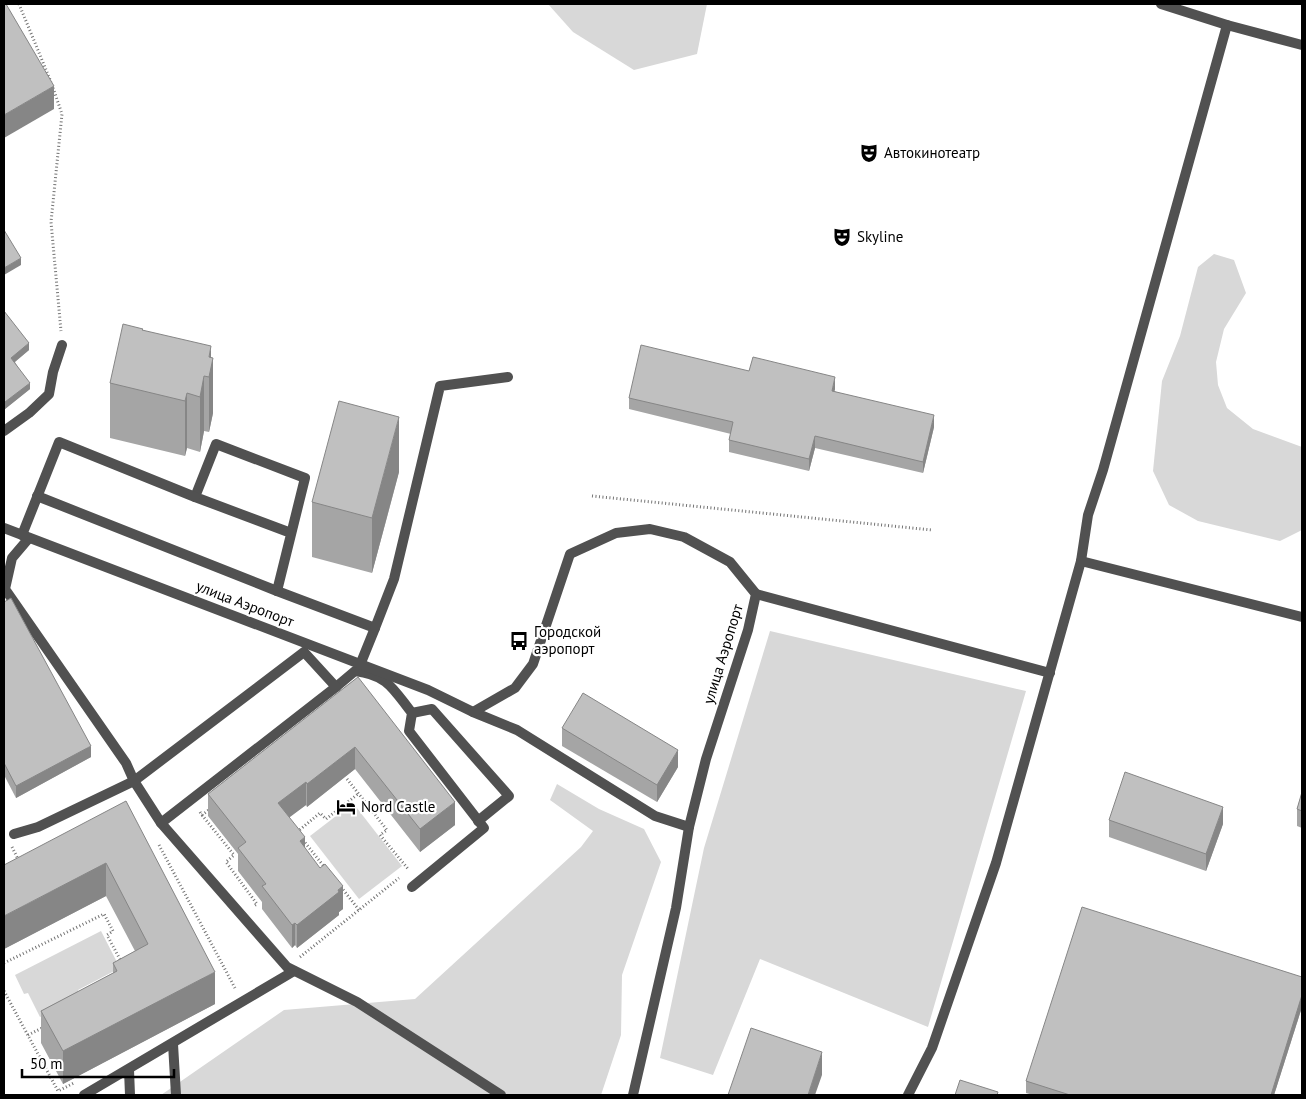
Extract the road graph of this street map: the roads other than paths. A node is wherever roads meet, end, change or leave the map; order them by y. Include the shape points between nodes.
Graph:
1 (1161, 4) edge
2 (1227, 25) junction
3 (1302, 45) edge
4 (62, 345) road end
5 (508, 376) dead end
6 (4, 431) edge
7 (38, 496) junction
8 (195, 497) junction
9 (4, 528) edge
10 (291, 533) junction
11 (26, 536) junction
12 (1081, 561) junction
13 (277, 591) junction
14 (756, 594) junction
15 (1302, 617) edge
16 (375, 628) junction
17 (360, 664) junction
18 (1050, 673) junction
19 (336, 687) junction
20 (473, 712) junction
21 (412, 713) junction
22 (134, 781) junction
23 (478, 821) junction
24 (162, 823) junction
25 (689, 827) junction
26 (14, 834) dead end
27 (412, 887) dead end
28 (294, 971) junction
29 (173, 1044) junction
30 (129, 1070) junction
31 (84, 1095) edge
32 (130, 1095) edge
33 (176, 1095) edge
34 (501, 1095) edge
35 (633, 1095) edge
36 (908, 1095) edge

1 - 2 street
2 - 3 street
2 - 12 street via 1088,515
4 - 6 street via 50,394
5 - 16 street via 440,386 394,579
7 - 8 street via 59,442
7 - 11 street
7 - 13 street
8 - 10 street
8 - 10 street via 216,444 305,478
9 - 11 street, улица Аэропорт
10 - 13 street
11 - 17 street, улица Аэропорт
11 - 22 street via 12,558 5,589 126,763
12 - 15 street
12 - 18 street
13 - 16 street
14 - 18 street
14 - 20 street, улица Аэропорт via 730,562 684,538 650,529 616,534 570,554 533,664 515,688
14 - 25 street, улица Аэропорт
16 - 17 street
17 - 20 street, улица Аэропорт via 428,690
18 - 36 street via 996,863 932,1048
19 - 21 street via 355,671 371,673 388,683
19 - 22 street via 304,652
19 - 24 street
20 - 25 street, улица Аэропорт via 517,730 655,816
21 - 23 street via 410,731
21 - 23 street via 432,709 509,796
22 - 24 street
22 - 26 street via 38,827
23 - 27 street via 484,828
24 - 28 street
25 - 35 street, улица Аэропорт via 676,908
28 - 29 street
28 - 34 street via 357,1002
29 - 30 street
29 - 33 street
30 - 31 street
30 - 32 street

